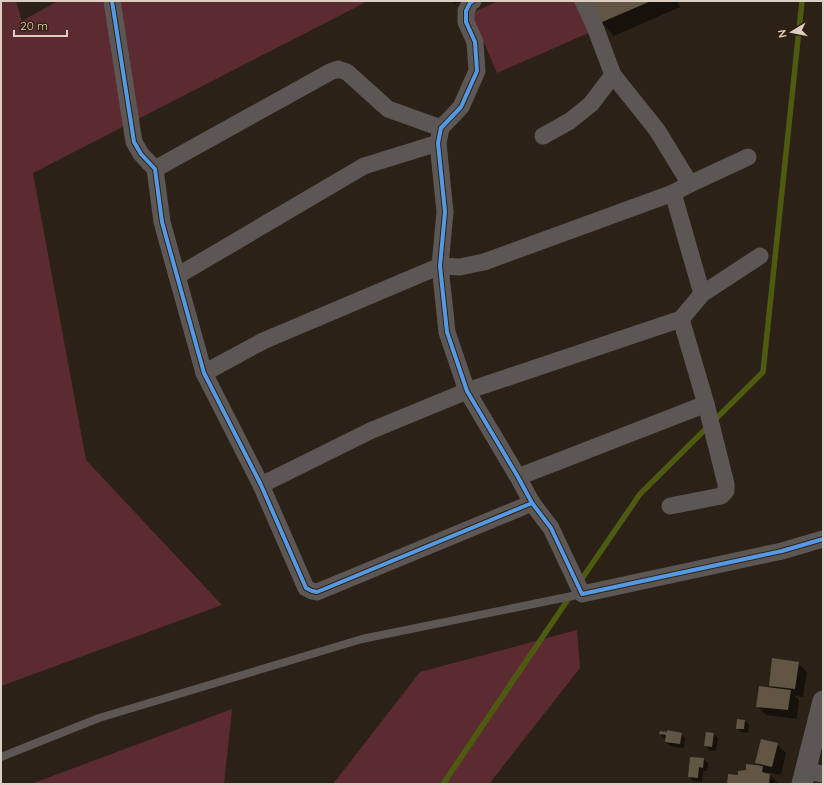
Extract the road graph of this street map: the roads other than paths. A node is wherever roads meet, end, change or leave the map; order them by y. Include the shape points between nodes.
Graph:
1 (112, 1) edge
2 (473, 1) edge
3 (583, 1) edge
4 (613, 75) junction
5 (440, 135) junction
6 (543, 136) dead end
7 (748, 157) dead end
8 (155, 169) junction
9 (690, 184) junction
10 (673, 193) junction
11 (760, 256) dead end
12 (440, 266) junction
13 (176, 276) junction
14 (702, 294) junction
15 (680, 319) junction
16 (204, 372) junction
17 (467, 391) junction
18 (706, 404) junction
19 (518, 477) junction
20 (261, 485) junction
21 (532, 503) junction
22 (670, 506) dead end
23 (823, 539) edge
24 (582, 594) junction
25 (823, 701) edge
26 (1, 757) edge
27 (810, 776) edge

1 - 8 street via 134,142
2 - 5 street via 466,11 466,22 475,42 477,70 461,107
3 - 4 street
4 - 6 street via 591,104 570,121
4 - 9 street via 657,130
5 - 8 street via 388,108 347,72 338,69
5 - 12 street via 445,212
5 - 13 street via 364,166
7 - 9 street
8 - 13 street via 162,222
9 - 10 street
10 - 12 street via 484,262 460,267
10 - 14 street
11 - 14 street
12 - 16 street via 263,341
12 - 17 street via 447,332
13 - 16 street
14 - 15 street
15 - 17 street
15 - 18 street
16 - 20 street
17 - 19 street
17 - 20 street via 370,431
18 - 19 street
18 - 22 street via 726,491 721,496
19 - 21 street
20 - 21 street via 306,588 317,592
21 - 24 street via 551,528
23 - 24 street via 782,551
24 - 26 lane via 362,639 99,718
25 - 27 street

